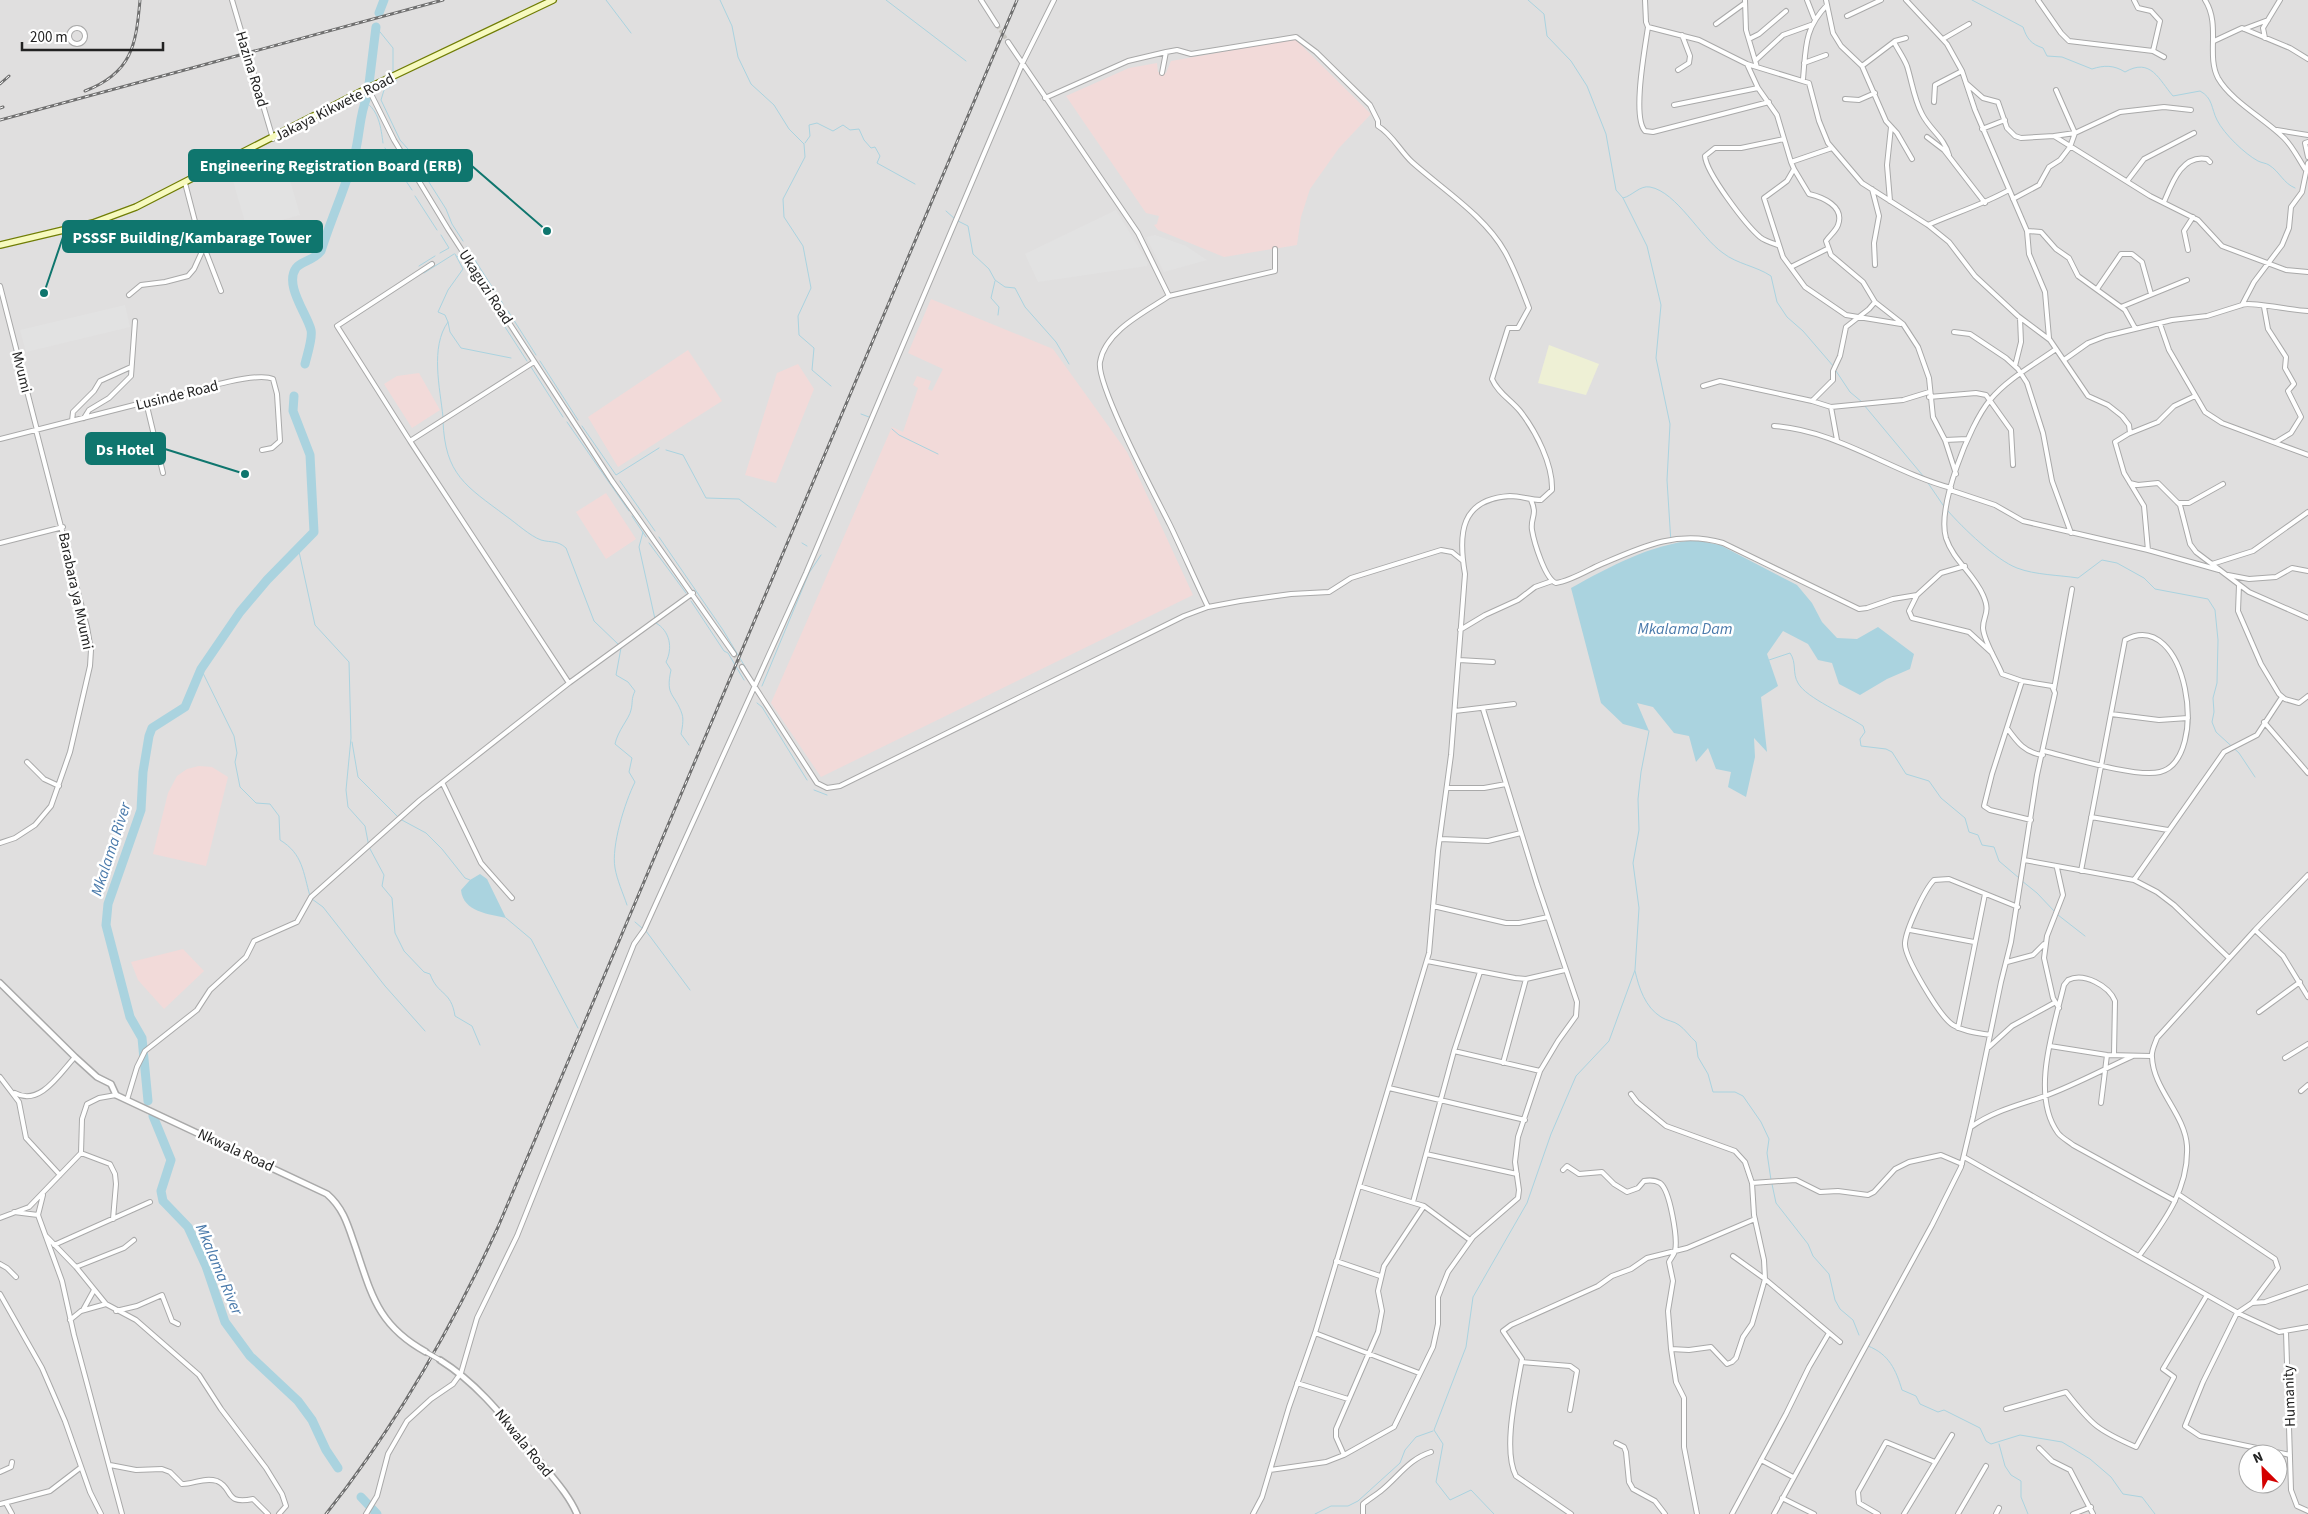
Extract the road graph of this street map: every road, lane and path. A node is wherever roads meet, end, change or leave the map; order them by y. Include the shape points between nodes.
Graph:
1 (232, 0) edge
2 (553, 0) edge
3 (981, 0) edge
4 (1054, 0) edge
5 (1645, 0) edge
6 (1807, 0) edge
7 (1881, 0) edge
8 (1906, 0) edge
9 (2038, 0) edge
10 (2134, 0) edge
11 (2205, 0) edge
12 (2280, 0) edge
13 (1745, 2) edge
14 (1826, 2) edge
15 (1786, 11) dead end
16 (1847, 16) dead end
17 (1814, 18) junction
18 (2268, 20) junction
19 (1716, 24) dead end
20 (1969, 24) dead end
21 (997, 25) tunnel mouth
22 (1811, 25) junction
23 (1648, 26) junction
24 (2244, 29) junction
25 (73, 30) joint
26 (1682, 35) junction
27 (1906, 38) dead end
28 (1749, 39) junction
29 (1943, 39) junction
30 (2266, 40) junction
31 (2214, 41) junction
32 (1008, 42) tunnel mouth
33 (1894, 42) junction
34 (2153, 51) junction
35 (1166, 52) junction
36 (1826, 55) dead end
37 (2164, 58) dead end
38 (2308, 59) edge
39 (1756, 60) junction
40 (1023, 62) junction
41 (1804, 63) junction
42 (1747, 64) junction
43 (1862, 66) junction
44 (1757, 67) junction
45 (1678, 70) dead end
46 (1962, 71) junction
47 (1162, 73) dead end
48 (1803, 79) junction
49 (1966, 83) junction
50 (368, 88) junction
51 (1758, 88) junction
52 (2056, 90) dead end
53 (1875, 92) junction
54 (1045, 98) junction
55 (1845, 99) dead end
56 (1769, 102) junction
57 (1934, 102) dead end
58 (1674, 104) dead end
59 (2191, 110) dead end
60 (2005, 120) junction
61 (1891, 127) junction
62 (1982, 129) junction
63 (2274, 130) junction
64 (2075, 133) junction
65 (2194, 133) dead end
66 (2308, 135) edge
67 (2054, 136) junction
68 (1927, 137) dead end
69 (273, 138) junction
70 (1784, 139) junction
71 (2308, 142) edge
72 (2070, 147) junction
73 (1832, 148) junction
74 (1949, 155) junction
75 (2308, 157) edge
76 (1912, 159) dead end
77 (1791, 162) junction
78 (2210, 162) dead end
79 (2308, 163) edge
80 (1794, 169) junction
81 (2305, 170) junction
82 (2128, 180) junction
83 (185, 183) junction
84 (1871, 188) junction
85 (2009, 190) junction
86 (2302, 192) junction
87 (2308, 192) edge
88 (2013, 199) junction
89 (1890, 200) junction
90 (2164, 202) junction
91 (1985, 203) junction
92 (2193, 217) junction
93 (1928, 225) junction
94 (2027, 231) junction
95 (0, 245) edge
96 (1778, 245) junction
97 (204, 246) junction
98 (1275, 249) dead end
99 (1827, 249) junction
100 (2188, 250) dead end
101 (2268, 263) junction
102 (432, 264) dead end
103 (1875, 265) dead end
104 (1791, 267) junction
105 (2308, 272) edge
106 (2187, 280) dead end
107 (0, 286) edge
108 (2097, 289) junction
109 (220, 291) dead end
110 (2151, 294) junction
111 (129, 295) dead end
112 (1169, 296) junction
113 (1875, 302) junction
114 (2242, 305) junction
115 (2264, 306) junction
116 (2121, 307) junction
117 (2308, 311) edge
118 (1858, 317) junction
119 (2020, 318) junction
120 (135, 321) dead end
121 (1902, 324) junction
122 (2160, 324) junction
123 (2135, 328) junction
124 (1954, 332) dead end
125 (2050, 340) junction
126 (2056, 349) junction
127 (2064, 360) junction
128 (534, 362) junction
129 (2015, 366) junction
130 (132, 367) junction
131 (2021, 374) junction
132 (1703, 386) dead end
133 (1929, 394) junction
134 (2195, 396) junction
135 (1989, 400) junction
136 (146, 402) junction
137 (1812, 402) junction
138 (1831, 407) junction
139 (84, 418) junction
140 (72, 421) junction
141 (1774, 426) dead end
142 (36, 430) junction
143 (2130, 433) junction
144 (0, 439) edge
145 (1967, 439) junction
146 (1837, 440) junction
147 (1945, 440) junction
148 (410, 441) junction
149 (2276, 442) junction
150 (262, 450) dead end
151 (2308, 455) edge
152 (2013, 466) dead end
153 (163, 474) dead end
154 (1956, 474) junction
155 (2130, 483) junction
156 (2223, 484) dead end
157 (1951, 489) junction
158 (1531, 500) junction
159 (2178, 503) junction
160 (2308, 512) edge
161 (62, 527) junction
162 (2071, 533) junction
163 (0, 542) edge
164 (2148, 550) junction
165 (1463, 561) junction
166 (2212, 564) junction
167 (1965, 566) junction
168 (2219, 570) junction
169 (2308, 571) edge
170 (2226, 575) junction
171 (1552, 581) junction
172 (2239, 584) junction
173 (2072, 589) dead end
174 (693, 593) junction
175 (1917, 595) junction
176 (1208, 607) junction
177 (2308, 618) edge
178 (1460, 630) junction
179 (734, 654) tunnel mouth
180 (1994, 656) junction
181 (1458, 660) junction
182 (1493, 662) dead end
183 (742, 667) tunnel mouth
184 (2022, 681) junction
185 (569, 683) junction
186 (754, 686) junction
187 (2054, 689) junction
188 (2308, 696) edge
189 (2282, 697) junction
190 (1514, 704) dead end
191 (1483, 709) junction
192 (1455, 711) junction
193 (2111, 714) junction
194 (2188, 718) junction
195 (2264, 722) junction
196 (2007, 728) junction
197 (2043, 753) junction
198 (27, 762) dead end
199 (2102, 765) junction
200 (2308, 773) edge
201 (443, 784) junction
202 (1506, 784) junction
203 (59, 786) junction
204 (1448, 788) junction
205 (2091, 817) junction
206 (2031, 820) junction
207 (2168, 830) junction
208 (1521, 833) junction
209 (1440, 839) junction
210 (0, 843) edge
211 (2024, 860) junction
212 (2057, 868) junction
213 (2081, 871) junction
214 (2308, 875) edge
215 (2134, 880) junction
216 (1985, 894) junction
217 (512, 898) dead end
218 (1433, 906) junction
219 (2018, 907) junction
220 (1548, 917) junction
221 (1910, 930) junction
222 (2255, 930) junction
223 (1974, 942) junction
224 (2044, 944) junction
225 (2229, 958) junction
226 (1427, 961) junction
227 (2007, 962) junction
228 (1566, 970) junction
229 (1480, 972) junction
230 (1526, 979) junction
231 (2300, 982) junction
232 (0, 983) edge
233 (2308, 997) edge
234 (2054, 1003) junction
235 (2059, 1008) junction
236 (2259, 1012) dead end
237 (1958, 1028) junction
238 (1990, 1035) junction
239 (2308, 1044) edge
240 (2050, 1046) junction
241 (1989, 1047) junction
242 (1454, 1051) junction
243 (2106, 1054) junction
244 (2114, 1054) junction
245 (2132, 1056) junction
246 (2152, 1056) junction
247 (75, 1057) junction
248 (2285, 1058) dead end
249 (1503, 1063) junction
250 (2105, 1068) junction
251 (1540, 1071) junction
252 (0, 1077) edge
253 (2308, 1085) edge
254 (1389, 1088) junction
255 (2301, 1091) dead end
256 (15, 1093) dead end
257 (1631, 1094) dead end
258 (2046, 1095) junction
259 (116, 1096) junction
260 (127, 1100) junction
261 (1441, 1102) junction
262 (2101, 1103) dead end
263 (1525, 1120) junction
264 (1971, 1127) junction
265 (81, 1153) junction
266 (1426, 1154) junction
267 (1964, 1157) junction
268 (1962, 1164) junction
269 (1563, 1170) dead end
270 (1517, 1174) junction
271 (60, 1175) junction
272 (1752, 1183) junction
273 (1359, 1186) junction
274 (43, 1192) junction
275 (2178, 1194) junction
276 (2175, 1201) junction
277 (150, 1202) dead end
278 (1413, 1202) junction
279 (1424, 1206) junction
280 (14, 1212) junction
281 (38, 1215) junction
282 (0, 1218) edge
283 (113, 1219) junction
284 (1755, 1219) junction
285 (46, 1236) junction
286 (134, 1240) dead end
287 (1470, 1240) junction
288 (55, 1245) junction
289 (50, 1247) junction
290 (1675, 1252) junction
291 (1733, 1256) dead end
292 (2139, 1256) junction
293 (1336, 1261) junction
294 (0, 1264) edge
295 (76, 1267) junction
296 (1380, 1276) junction
297 (16, 1277) dead end
298 (1765, 1279) junction
299 (2308, 1287) edge
300 (94, 1290) junction
301 (0, 1294) edge
302 (2207, 1295) junction
303 (2252, 1303) junction
304 (106, 1304) junction
305 (84, 1310) junction
306 (116, 1312) junction
307 (2237, 1313) junction
308 (70, 1320) junction
309 (178, 1324) dead end
310 (2308, 1327) edge
311 (2286, 1332) junction
312 (1315, 1333) junction
313 (1829, 1333) junction
314 (1840, 1342) dead end
315 (1671, 1349) junction
316 (426, 1352) joint
317 (1368, 1352) junction
318 (440, 1360) joint
319 (1522, 1362) junction
320 (461, 1373) junction
321 (1419, 1373) junction
322 (1297, 1383) junction
323 (1348, 1399) junction
324 (2006, 1409) dead end
325 (1570, 1410) dead end
326 (1952, 1434) dead end
327 (1616, 1443) dead end
328 (2039, 1448) dead end
329 (1431, 1452) dead end
330 (1344, 1455) junction
331 (2290, 1456) junction
332 (1761, 1460) junction
333 (12, 1462) dead end
334 (1935, 1462) junction
335 (110, 1465) junction
336 (1986, 1466) dead end
337 (80, 1468) junction
338 (1270, 1470) junction
339 (0, 1472) edge
340 (1793, 1477) junction
341 (1782, 1498) junction
342 (6, 1503) junction
343 (0, 1504) edge
344 (2091, 1507) junction
345 (1999, 1508) dead end
346 (2308, 1511) edge
347 (12, 1514) edge
348 (101, 1514) edge
349 (122, 1514) edge
350 (268, 1514) edge
351 (279, 1514) edge
352 (366, 1514) edge
353 (577, 1514) edge
354 (1253, 1514) edge
355 (1362, 1514) edge
356 (1571, 1514) edge
357 (1665, 1514) edge
358 (1697, 1514) edge
359 (1732, 1514) edge
360 (1774, 1514) edge
361 (1814, 1514) edge
362 (1878, 1514) edge
363 (1904, 1514) edge
364 (1958, 1514) edge
365 (1996, 1514) edge
366 (2073, 1514) edge
367 (2093, 1514) edge

1 - 69 street, Hazina Road
2 - 50 main road, Jakaya Kikwete Road
3 - 21 street
4 - 40 street
5 - 23 street
6 - 17 street
7 - 16 street
8 - 29 street
9 - 34 street via 2069,41
10 - 34 street via 2138,8 2151,12 2160,20
11 - 31 street via 2211,13
12 - 18 street
13 - 19 street
13 - 28 street
14 - 17 street
14 - 43 street via 1833,33 1841,46
15 - 28 street
17 - 22 street
18 - 24 street
18 - 30 street via 2263,28
20 - 29 street
22 - 39 street via 1783,36
22 - 41 street
23 - 26 street
23 - 56 street via 1638,120 1645,131 1653,132
24 - 30 street
24 - 31 street
25 - 25 street via 82,31 84,36 80,43 69,39
26 - 42 street
26 - 45 street via 1690,56 1689,63
27 - 33 street
28 - 39 street
29 - 46 street
30 - 38 street via 2290,48
31 - 63 street via 2214,67 2220,81
32 - 40 street
33 - 43 street
33 - 74 street via 1907,66 1921,112 1927,124 1946,144
34 - 37 street
35 - 47 street
35 - 54 street via 1128,61
35 - 158 street via 1177,50 1191,54 1296,37 1370,105 1378,126 1409,159 1452,194 1495,238 1505,251 1529,308 1518,328 1508,328 1492,379 1497,390 1520,411 1547,456 1552,490 1541,500
36 - 41 street
39 - 44 street
40 - 54 street
40 - 186 street via 806,573
41 - 48 street
42 - 44 street
42 - 51 street
43 - 53 street
44 - 48 street
46 - 49 street
46 - 57 street via 1935,85
48 - 73 street via 1811,86 1820,127
49 - 60 street via 1983,98 1998,102
49 - 62 street
50 - 69 main road, Jakaya Kikwete Road
50 - 128 street, Ukaguzi Road via 414,174
51 - 56 street
51 - 58 street
52 - 64 street
53 - 55 street via 1859,100
53 - 61 street
54 - 112 street via 1138,233
56 - 70 street via 1780,121
59 - 64 street via 2164,108 2120,112
60 - 62 street
60 - 67 street via 2011,133 2020,138
61 - 76 street
61 - 89 street via 1886,165
62 - 85 street
63 - 66 street
63 - 81 street via 2290,146
64 - 67 street
64 - 72 street
65 - 82 street via 2144,159
67 - 72 street
68 - 74 street
69 - 83 main road, Jakaya Kikwete Road
70 - 77 street
70 - 96 street via 1741,148 1716,148 1705,156 1707,166 1721,189 1753,229 1760,237
71 - 75 street via 2305,149
72 - 82 street
72 - 88 street via 2060,160 2049,167 2040,185
73 - 77 street
73 - 84 street
74 - 91 street
77 - 80 street
78 - 90 street via 2194,158 2181,168
79 - 81 street
80 - 96 street via 1787,181 1764,196
80 - 99 street via 1809,194 1829,200 1838,214 1838,226 1826,241
81 - 86 street
82 - 90 street
83 - 95 main road, Jakaya Kikwete Road via 136,208 93,223
83 - 97 street via 196,229
84 - 89 street
84 - 103 street via 1878,216
85 - 88 street
85 - 91 street
86 - 87 street
86 - 101 street via 2291,207 2282,245
88 - 94 street
89 - 93 street
90 - 92 street
91 - 93 street
92 - 100 street via 2184,231
92 - 101 street via 2222,246
93 - 119 street via 1949,242 1975,276
94 - 108 street via 2041,232 2056,250 2068,258 2078,276
94 - 125 street via 2029,254 2045,292
96 - 104 street
97 - 109 street
97 - 111 street via 188,276 141,285
98 - 112 street via 1274,271
99 - 104 street
99 - 113 street via 1863,282
101 - 105 street via 2286,270
101 - 114 street
102 - 148 street via 337,326
104 - 118 street via 1805,287 1826,303 1846,315
106 - 110 street
107 - 142 street, Mvumi
108 - 110 street via 2116,259 2122,254 2132,254 2142,262
108 - 116 street
110 - 116 street
112 - 176 street via 1117,331 1105,347 1100,363 1110,401
113 - 118 street
113 - 121 street
114 - 115 street via 2246,302
114 - 122 street via 2207,316
115 - 117 street
115 - 149 street via 2268,329 2286,357 2285,368 2294,384 2288,391 2301,417 2291,433
116 - 123 street
118 - 121 street
118 - 137 street via 1843,332 1833,380
119 - 125 street
119 - 129 street
120 - 130 street
121 - 133 street via 1924,362 1930,378
122 - 123 street
122 - 134 street via 2169,350
123 - 127 street via 2088,343
124 - 129 street via 1970,334
125 - 126 street
126 - 127 street
126 - 131 street
127 - 143 street via 2088,396 2122,416 2129,425
128 - 148 street
128 - 174 street, Ukaguzi Road via 612,481
129 - 131 street
130 - 139 street via 129,379 104,402 89,410
130 - 140 street via 100,381 73,412
131 - 135 street
131 - 162 street via 2041,427 2052,481
132 - 137 street via 1720,381
133 - 135 street via 1980,393
133 - 138 street via 1903,400
133 - 147 street via 1933,419
134 - 143 street via 2174,406 2158,422
134 - 149 street via 2205,412 2222,424
135 - 145 street
135 - 152 street via 2011,430
136 - 139 street, Lusinde Road
136 - 150 street, Lusinde Road via 234,380 267,376 273,379 277,394 280,441 272,448
136 - 153 street
137 - 138 street
138 - 146 street
139 - 140 street, Lusinde Road
140 - 142 street, Lusinde Road
141 - 146 street via 1802,429
142 - 144 street, Lusinde Road
142 - 161 street, Barabara ya Mvumi
143 - 155 street via 2115,442
145 - 147 street
145 - 154 street
146 - 157 street via 1905,473
147 - 154 street
148 - 185 street
149 - 151 street
154 - 157 street
155 - 159 street via 2158,483
155 - 164 street via 2144,506
156 - 159 street via 2189,503
157 - 162 street via 2019,519
157 - 167 street via 1945,508 1944,531 1952,552
158 - 165 street via 1507,496 1477,507 1464,523
158 - 171 street via 1536,510 1532,530 1546,574
159 - 166 street via 2192,547
160 - 166 street via 2253,551
161 - 163 street
161 - 203 street, Barabara ya Mvumi via 91,650 87,680
162 - 164 street
164 - 168 street
165 - 176 street via 1452,552 1441,550 1351,578 1328,592 1291,594
165 - 178 street via 1465,574
166 - 168 street
167 - 175 street via 1941,573
167 - 180 street via 1984,597 1987,613 1983,630
168 - 170 street
169 - 170 street via 2292,568 2276,577 2249,579
170 - 172 street
171 - 175 street via 1565,581 1665,541 1700,537 1724,543 1858,609
171 - 178 street via 1535,587 1514,602
172 - 177 street
172 - 189 street via 2238,612 2262,664
173 - 187 street
174 - 179 street, Ukaguzi Road
174 - 185 street
175 - 180 street via 1909,611 1912,618 1969,632
176 - 186 street via 840,786 827,788 817,783
178 - 181 street
180 - 184 street via 2005,677
181 - 182 street
181 - 192 street
183 - 186 street
184 - 187 street
184 - 196 street
185 - 201 street
186 - 320 street via 644,930 634,944 513,1245 477,1318
187 - 197 street
188 - 189 street via 2299,703
189 - 195 street
190 - 191 street
191 - 192 street
191 - 202 street
192 - 204 street
193 - 194 street via 2159,720
193 - 194 street via 2126,640 2144,635 2166,644 2173,653
193 - 199 street
194 - 199 street via 2183,750 2171,765 2160,772
195 - 200 street
195 - 207 street via 2257,736 2224,752
196 - 197 street via 2022,747 2033,754
196 - 206 street via 1984,806
197 - 199 street
197 - 206 street
198 - 203 street via 44,779
199 - 205 street
201 - 217 street via 480,863
201 - 260 street via 420,800 311,898 297,922 254,941 246,958 210,990 197,1010 145,1051
202 - 204 street
202 - 208 street
203 - 210 street, Barabara ya Mvumi via 51,806 35,825
204 - 209 street
205 - 207 street
205 - 213 street
206 - 211 street
207 - 215 street
208 - 209 street via 1488,841
208 - 220 street
209 - 218 street
211 - 212 street
211 - 219 street
212 - 213 street
212 - 224 street via 2063,895
213 - 215 street
214 - 222 street
215 - 225 street via 2174,905
216 - 219 street
216 - 221 street via 1949,879 1934,880
216 - 223 street
218 - 220 street via 1506,923 1519,924
218 - 226 street
219 - 227 street
220 - 228 street
221 - 223 street
221 - 237 street via 1905,942 1909,958 1940,1011 1950,1024
222 - 225 street
222 - 231 street via 2283,956
223 - 237 street
224 - 227 street via 2033,955
224 - 234 street via 2044,966
225 - 246 street via 2161,1032
226 - 229 street
226 - 254 street
227 - 238 street
228 - 230 street
228 - 251 street via 1577,1002 1576,1016
229 - 230 street
229 - 242 street
230 - 249 street
231 - 233 street
231 - 236 street
232 - 247 street, Nkwala Road
234 - 235 street
234 - 241 street via 2012,1026
235 - 240 street
235 - 244 street via 2064,985 2073,977 2107,989 2115,1002
237 - 238 street
238 - 241 street
239 - 248 street
240 - 243 street
240 - 258 street
241 - 264 street
242 - 249 street
242 - 261 street
243 - 244 street
243 - 250 street
244 - 245 street
245 - 246 street
245 - 250 street
246 - 275 street via 2156,1074 2182,1128 2187,1146
247 - 256 street via 42,1092 27,1097
247 - 259 street, Nkwala Road via 97,1077 111,1084
249 - 251 street
250 - 258 street
250 - 262 street
251 - 263 street
252 - 271 street via 19,1102 26,1138
253 - 255 street
254 - 261 street
254 - 273 street
257 - 272 street via 1666,1126 1736,1151 1745,1162
258 - 264 street via 2012,1106
258 - 276 street via 2049,1115 2059,1134 2073,1145
259 - 260 street, Nkwala Road
259 - 265 street via 99,1098 87,1104 82,1119
260 - 316 street, Nkwala Road via 327,1194 342,1209 382,1316 398,1334
261 - 263 street
261 - 266 street
263 - 270 street via 1516,1149
264 - 267 street
265 - 271 street
265 - 283 street via 110,1164 115,1174
266 - 270 street
266 - 278 street
267 - 268 street
267 - 292 street
268 - 272 street via 1941,1155 1909,1162 1895,1169 1868,1195 1820,1192 1796,1180
268 - 340 street via 1932,1225
269 - 290 street via 1567,1166 1580,1174 1602,1172 1628,1192 1644,1181 1660,1182 1672,1208
270 - 287 street via 1518,1198
271 - 274 street
272 - 284 street
273 - 278 street
273 - 293 street
274 - 280 street via 29,1208
274 - 281 street
275 - 276 street
275 - 303 street via 2275,1259 2278,1268
276 - 292 street
277 - 283 street
278 - 279 street
279 - 287 street
279 - 296 street
280 - 281 street
280 - 282 street
281 - 285 street
283 - 288 street
284 - 290 street
284 - 298 street
285 - 288 street
285 - 289 street
286 - 295 street via 124,1248
287 - 321 street via 1442,1284 1438,1297 1437,1335
288 - 289 street
288 - 295 street
289 - 308 street via 64,1287
290 - 315 street via 1669,1262 1673,1281 1668,1311
290 - 319 street via 1647,1258 1598,1286 1511,1324 1503,1331
291 - 298 street
292 - 302 street
293 - 296 street
293 - 312 street
294 - 297 street
295 - 300 street
296 - 317 street via 1381,1322
298 - 313 street
298 - 315 street via 1752,1324 1732,1362 1722,1361 1711,1347
299 - 303 street via 2265,1302
300 - 304 street
300 - 305 street
301 - 337 street via 42,1368 65,1421
302 - 307 street
302 - 324 street via 2163,1369 2174,1377 2136,1447 2106,1434 2090,1422 2066,1392
303 - 307 street
304 - 305 street
304 - 306 street
305 - 308 street
306 - 309 street via 162,1295 172,1321
306 - 351 street via 141,1324 206,1384 282,1494 286,1506
307 - 311 street via 2279,1332
307 - 331 street via 2202,1382 2185,1426 2200,1436
308 - 335 street
310 - 311 street
311 - 331 street, Humanity
312 - 317 street
312 - 322 street
313 - 314 street
313 - 332 street
315 - 358 street via 1676,1382 1684,1398 1684,1447
316 - 318 street, bridge
317 - 321 street
317 - 323 street
318 - 320 street, Nkwala Road
319 - 325 street via 1570,1366 1577,1370
319 - 356 street via 1513,1421 1512,1468 1516,1476
320 - 352 street via 453,1384 407,1421 388,1454 377,1496
320 - 353 street, Nkwala Road via 492,1404 557,1484
321 - 330 street via 1394,1427
322 - 323 street
322 - 338 street
323 - 330 street via 1336,1429
326 - 334 street
327 - 357 street via 1626,1452 1629,1482 1633,1489 1655,1501
328 - 344 street via 2052,1461 2070,1470
329 - 355 street via 1408,1463 1363,1504
330 - 338 street via 1305,1466
331 - 346 street, Humanity via 2292,1498 2297,1506
332 - 340 street
332 - 359 street
333 - 339 street via 11,1467
334 - 362 street via 1886,1442 1858,1492 1859,1503
334 - 363 street
335 - 349 street
335 - 350 street via 136,1470 162,1469 182,1484 201,1479 217,1482 236,1500 253,1500
336 - 364 street
337 - 342 street via 50,1491
337 - 348 street
338 - 354 street via 1260,1504
340 - 341 street
341 - 360 street
341 - 361 street
342 - 343 street
342 - 347 street
344 - 366 street
344 - 367 street
345 - 365 street

